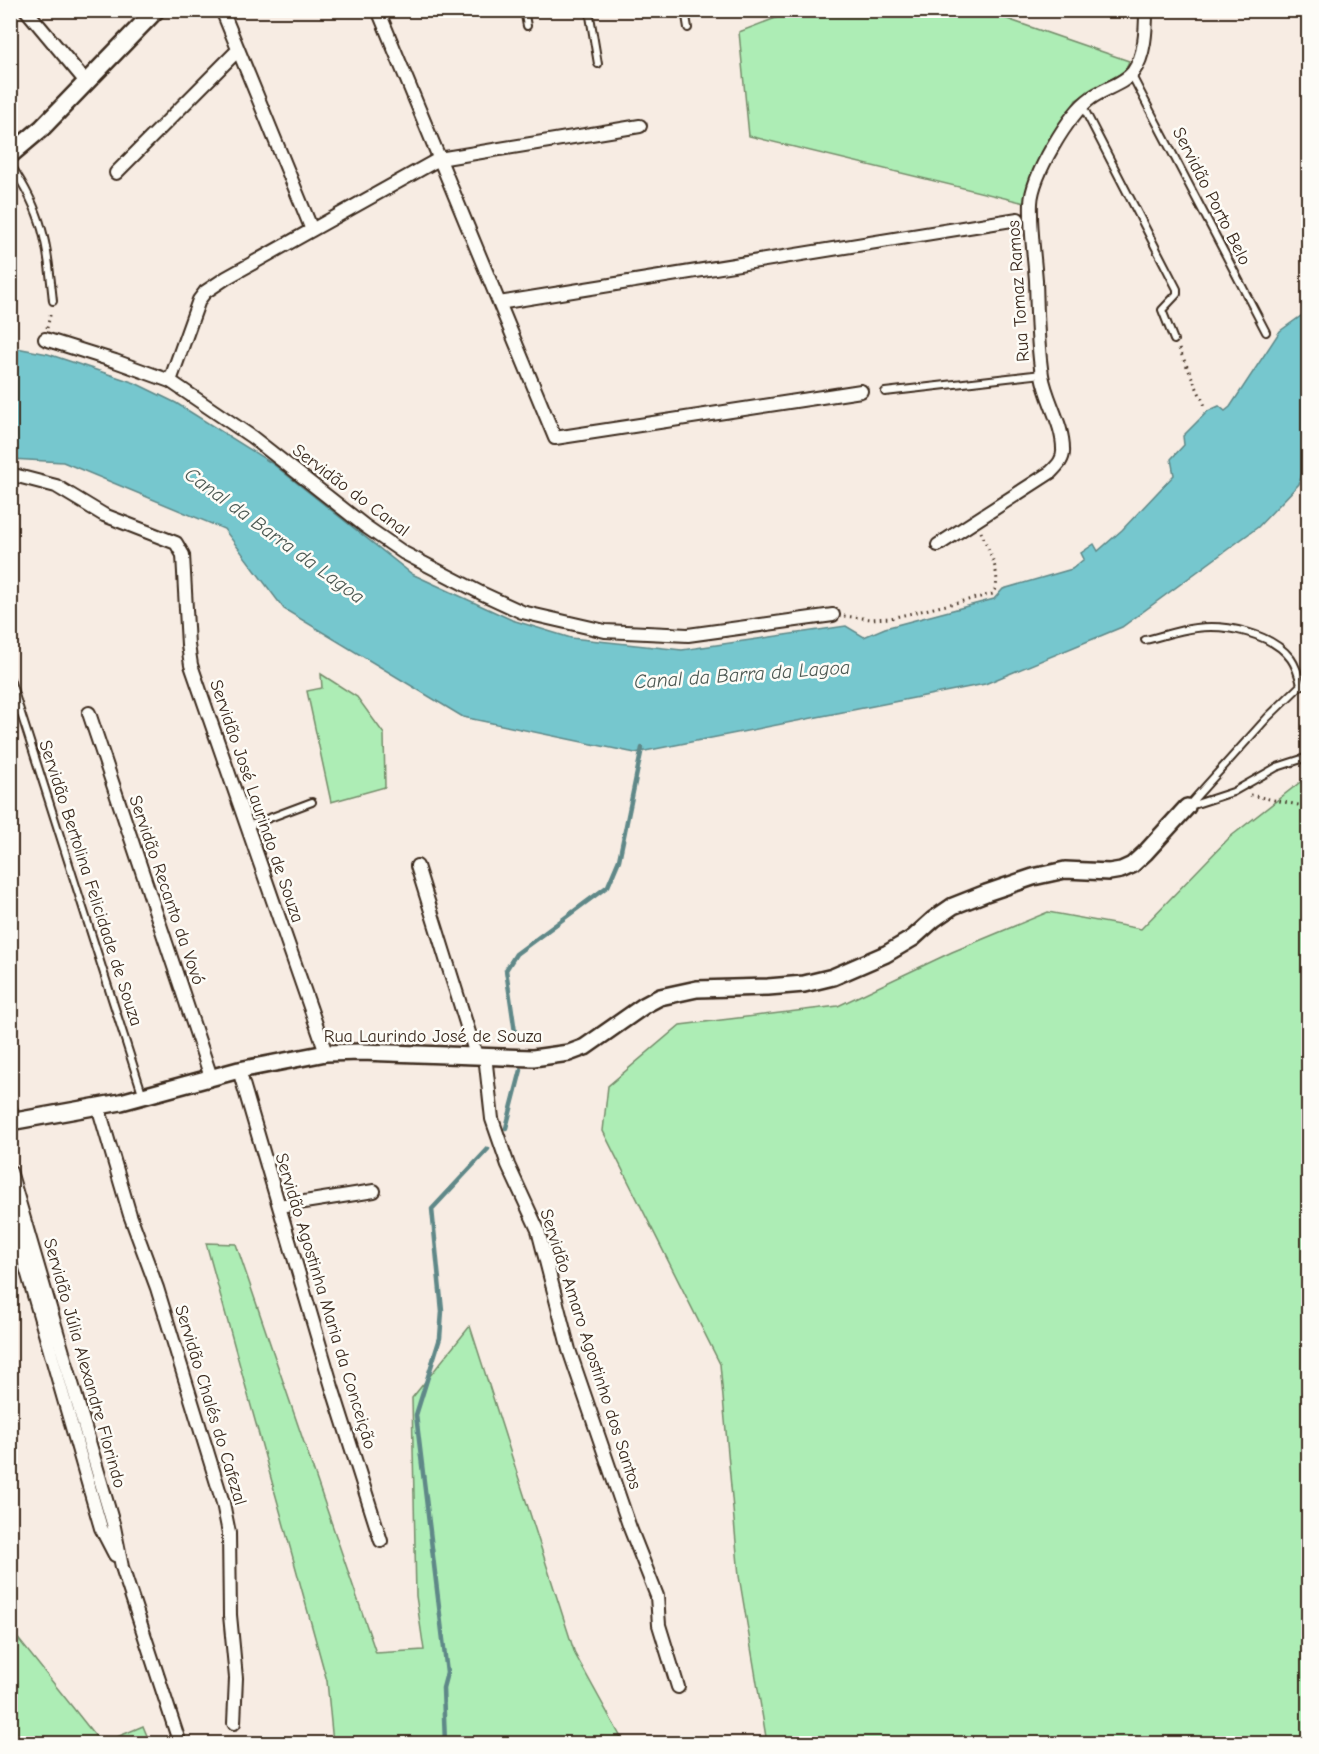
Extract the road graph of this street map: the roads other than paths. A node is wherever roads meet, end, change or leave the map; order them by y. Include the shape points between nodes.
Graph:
1 (26, 10) edge
2 (156, 10) edge
3 (222, 10) edge
4 (378, 10) edge
5 (524, 10) edge
6 (589, 10) edge
7 (685, 10) edge
8 (1146, 10) edge
9 (527, 26) dead end
10 (688, 28) dead end
11 (238, 50) junction
12 (598, 64) dead end
13 (1131, 74) junction
14 (87, 82) junction
15 (1082, 104) junction
16 (640, 126) dead end
17 (10, 155) edge
18 (439, 159) junction
19 (10, 164) edge
20 (116, 173) dead end
21 (1018, 219) dead end
22 (312, 230) junction
23 (53, 301) road end
24 (499, 303) junction
25 (1266, 332) dead end
26 (45, 339) road end
27 (1174, 339) road end
28 (1042, 374) junction
29 (170, 381) junction
30 (861, 391) dead end
31 (885, 392) dead end
32 (10, 474) edge
33 (938, 545) dead end
34 (834, 615) road end
35 (1145, 640) dead end
36 (10, 679) edge
37 (1305, 685) edge
38 (89, 713) dead end
39 (1308, 758) edge
40 (312, 802) dead end
41 (1187, 807) junction
42 (248, 826) junction
43 (417, 866) dead end
44 (326, 1053) junction
45 (481, 1055) junction
46 (238, 1070) junction
47 (211, 1077) junction
48 (143, 1097) junction
49 (98, 1106) junction
50 (12, 1117) edge
51 (10, 1171) edge
52 (374, 1191) dead end
53 (279, 1206) junction
54 (10, 1212) edge
55 (381, 1541) dead end
56 (122, 1567) junction
57 (678, 1687) dead end
58 (234, 1723) dead end
59 (180, 1743) edge

1 - 14 street
2 - 14 main road
3 - 11 street
4 - 18 street
5 - 9 lane
6 - 12 lane
7 - 10 lane
8 - 13 street via 1141,50
11 - 20 street
11 - 22 street
13 - 15 street, Rua Tomaz Ramos
13 - 25 lane, Servidão Porto Belo
14 - 17 main road
15 - 27 lane via 1178,289 1162,310
15 - 28 street, Rua Tomaz Ramos via 1067,123 1032,193
16 - 18 street
18 - 22 street
18 - 24 street
19 - 23 lane via 42,223
21 - 24 street
22 - 29 street via 205,292 194,310
24 - 30 street via 555,438
26 - 29 street, Servidão do Canal
28 - 31 lane
28 - 33 street, Rua Tomaz Ramos via 1063,446 1060,464
29 - 34 street, Servidão do Canal via 252,437 404,553 522,612 605,631 688,635
32 - 42 street, Servidão José Laurindo de Souza via 56,486 104,515 176,543 183,555 191,665
35 - 37 lane via 1196,628 1228,627 1252,633 1289,657
36 - 48 lane, Servidão Bertolina Felicidade de Souza
37 - 41 lane via 1268,717
38 - 47 street, Servidão Recanto da Vovó
39 - 41 lane via 1277,768 1233,792
40 - 42 lane
41 - 45 street, Rua Laurindo José de Souza via 1132,865 1109,872 1065,870 986,892 953,906 886,954 832,977 804,984 678,992 645,1005 594,1042 569,1053 533,1058
42 - 44 street, Servidão José Laurindo de Souza
43 - 45 street, Servidão Amaro Agostinho dos Santos
44 - 45 street, Rua Laurindo José de Souza
44 - 46 street, Rua Laurindo José de Souza
45 - 57 street, Servidão Amaro Agostinho dos Santos via 492,1119 538,1230 569,1350 657,1596 659,1625
46 - 47 street, Rua Laurindo José de Souza
46 - 53 street, Servidão Agostinha Maria da Conceição
47 - 48 street, Rua Laurindo José de Souza
48 - 49 street, Rua Laurindo José de Souza
49 - 50 street, Rua Laurindo José de Souza
49 - 58 street, Servidão Chalés do Cafezal via 223,1503 229,1533 236,1678
51 - 56 street, Servidão Júlia Alexandre Florindo via 114,1527
52 - 53 street
53 - 55 street, Servidão Agostinha Maria da Conceição
54 - 56 street, Servidão Júlia Alexandre Florindo via 101,1528
56 - 59 street, Servidão Júlia Alexandre Florindo

